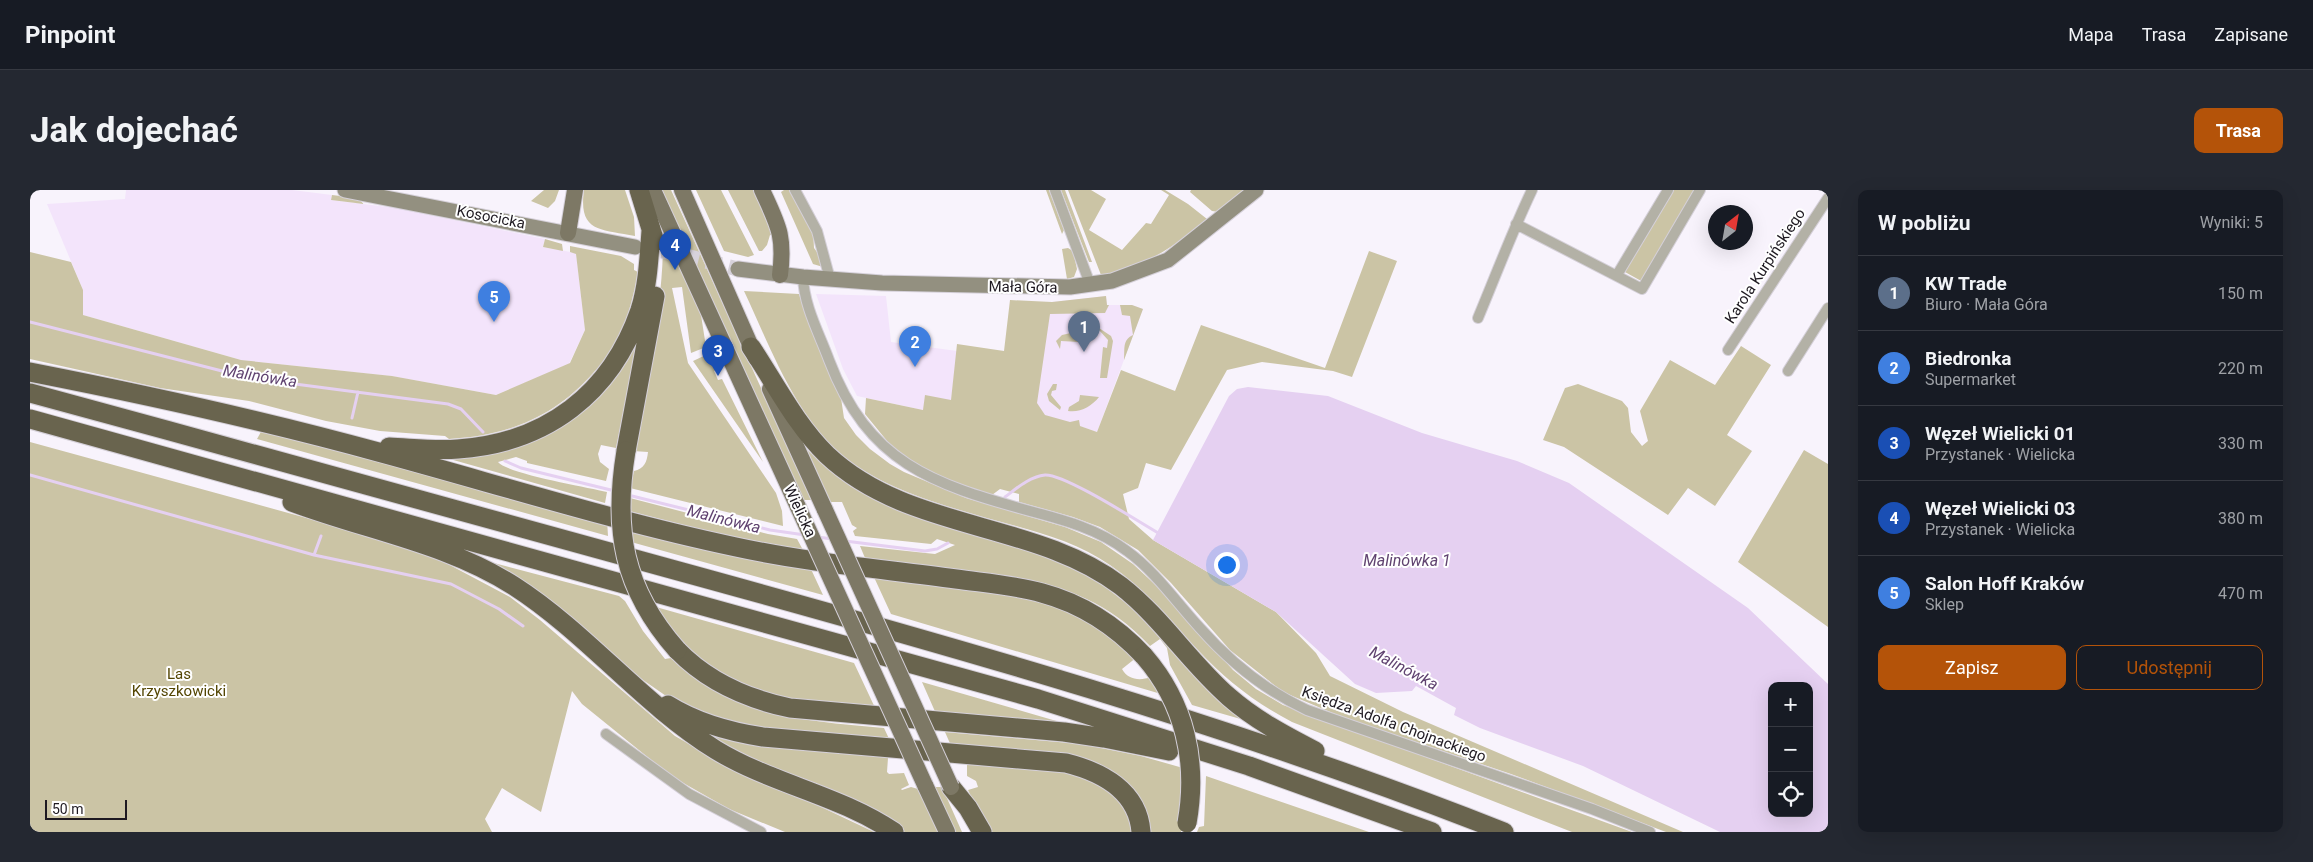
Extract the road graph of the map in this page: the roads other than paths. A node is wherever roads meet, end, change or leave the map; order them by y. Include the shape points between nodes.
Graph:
1 (345, 190) edge
2 (575, 190) edge
3 (639, 190) edge
4 (653, 190) edge
5 (682, 190) edge
6 (762, 190) edge
7 (796, 190) edge
8 (1055, 190) edge
9 (1256, 190) edge
10 (1532, 190) edge
11 (1668, 190) edge
12 (1700, 190) edge
13 (1828, 198) edge
14 (1516, 224) junction
15 (651, 231) junction
16 (568, 233) junction
17 (635, 247) tunnel mouth
18 (738, 268) tunnel mouth
19 (780, 274) junction
20 (1617, 275) junction
21 (803, 277) junction
22 (830, 279) junction
23 (1090, 284) junction
24 (1828, 308) edge
25 (1478, 318) dead end
26 (751, 347) junction
27 (1728, 350) dead end
28 (1788, 371) dead end
29 (30, 372) edge
30 (30, 393) edge
31 (30, 419) edge
32 (329, 438) junction
33 (215, 470) junction
34 (625, 677) junction
35 (606, 734) dead end
36 (1249, 766) junction
37 (1380, 784) junction
38 (951, 787) junction
39 (1186, 828) edge
40 (761, 832) edge
41 (894, 832) edge
42 (947, 832) edge
43 (971, 832) edge
44 (982, 832) edge
45 (1142, 832) edge
46 (1432, 832) edge
47 (1504, 832) edge
48 (1650, 832) edge

1 - 16 street, Kosocicka
2 - 16 main road
3 - 15 highway
4 - 42 main road, Wielicka, bridge
5 - 26 main road, Wielicka
6 - 19 main road via 781,234
7 - 22 street via 818,231
8 - 23 street
9 - 23 street, Mała Góra via 1168,260 1118,279
10 - 14 street
11 - 20 street
12 - 20 street via 1642,289
13 - 27 street, Karola Kurpińskiego
14 - 20 street
14 - 25 street
15 - 32 highway via 645,288 626,344 607,375 562,417 524,435 458,449 390,447
15 - 36 highway, bridge via 657,256 655,291 626,451 620,524 628,566 644,605 660,630 698,669 724,686 782,707 1064,732
16 - 17 street, Kosocicka
18 - 19 street, Mała Góra
19 - 21 street, Mała Góra
21 - 22 street, Mała Góra
21 - 48 street, Księdza Adolfa Chojnackiego via 806,298 836,378 851,407 876,438 903,463 942,483 1071,522 1109,539 1129,552 1166,588 1245,673 1282,699
22 - 23 street, Mała Góra via 982,287
24 - 28 street
26 - 37 highway via 814,441 844,468 904,502 1060,552 1099,571 1139,602 1207,675 1247,712 1299,743
26 - 38 main road, Wielicka, bridge
29 - 32 highway
30 - 37 highway via 999,661 1203,723
31 - 33 highway
32 - 39 highway, bridge via 643,525 739,548 1042,593 1073,604 1117,629 1144,656 1170,692 1188,744 1192,788
33 - 34 highway via 306,507 423,544 487,570 542,606
33 - 36 highway via 938,670
34 - 41 highway via 669,716 718,751 769,776 864,814
34 - 45 highway via 687,715 741,734 1083,767 1121,789 1137,812
35 - 40 street via 688,794
36 - 46 highway
37 - 47 highway
38 - 43 main road, Wielicka
38 - 44 highway

